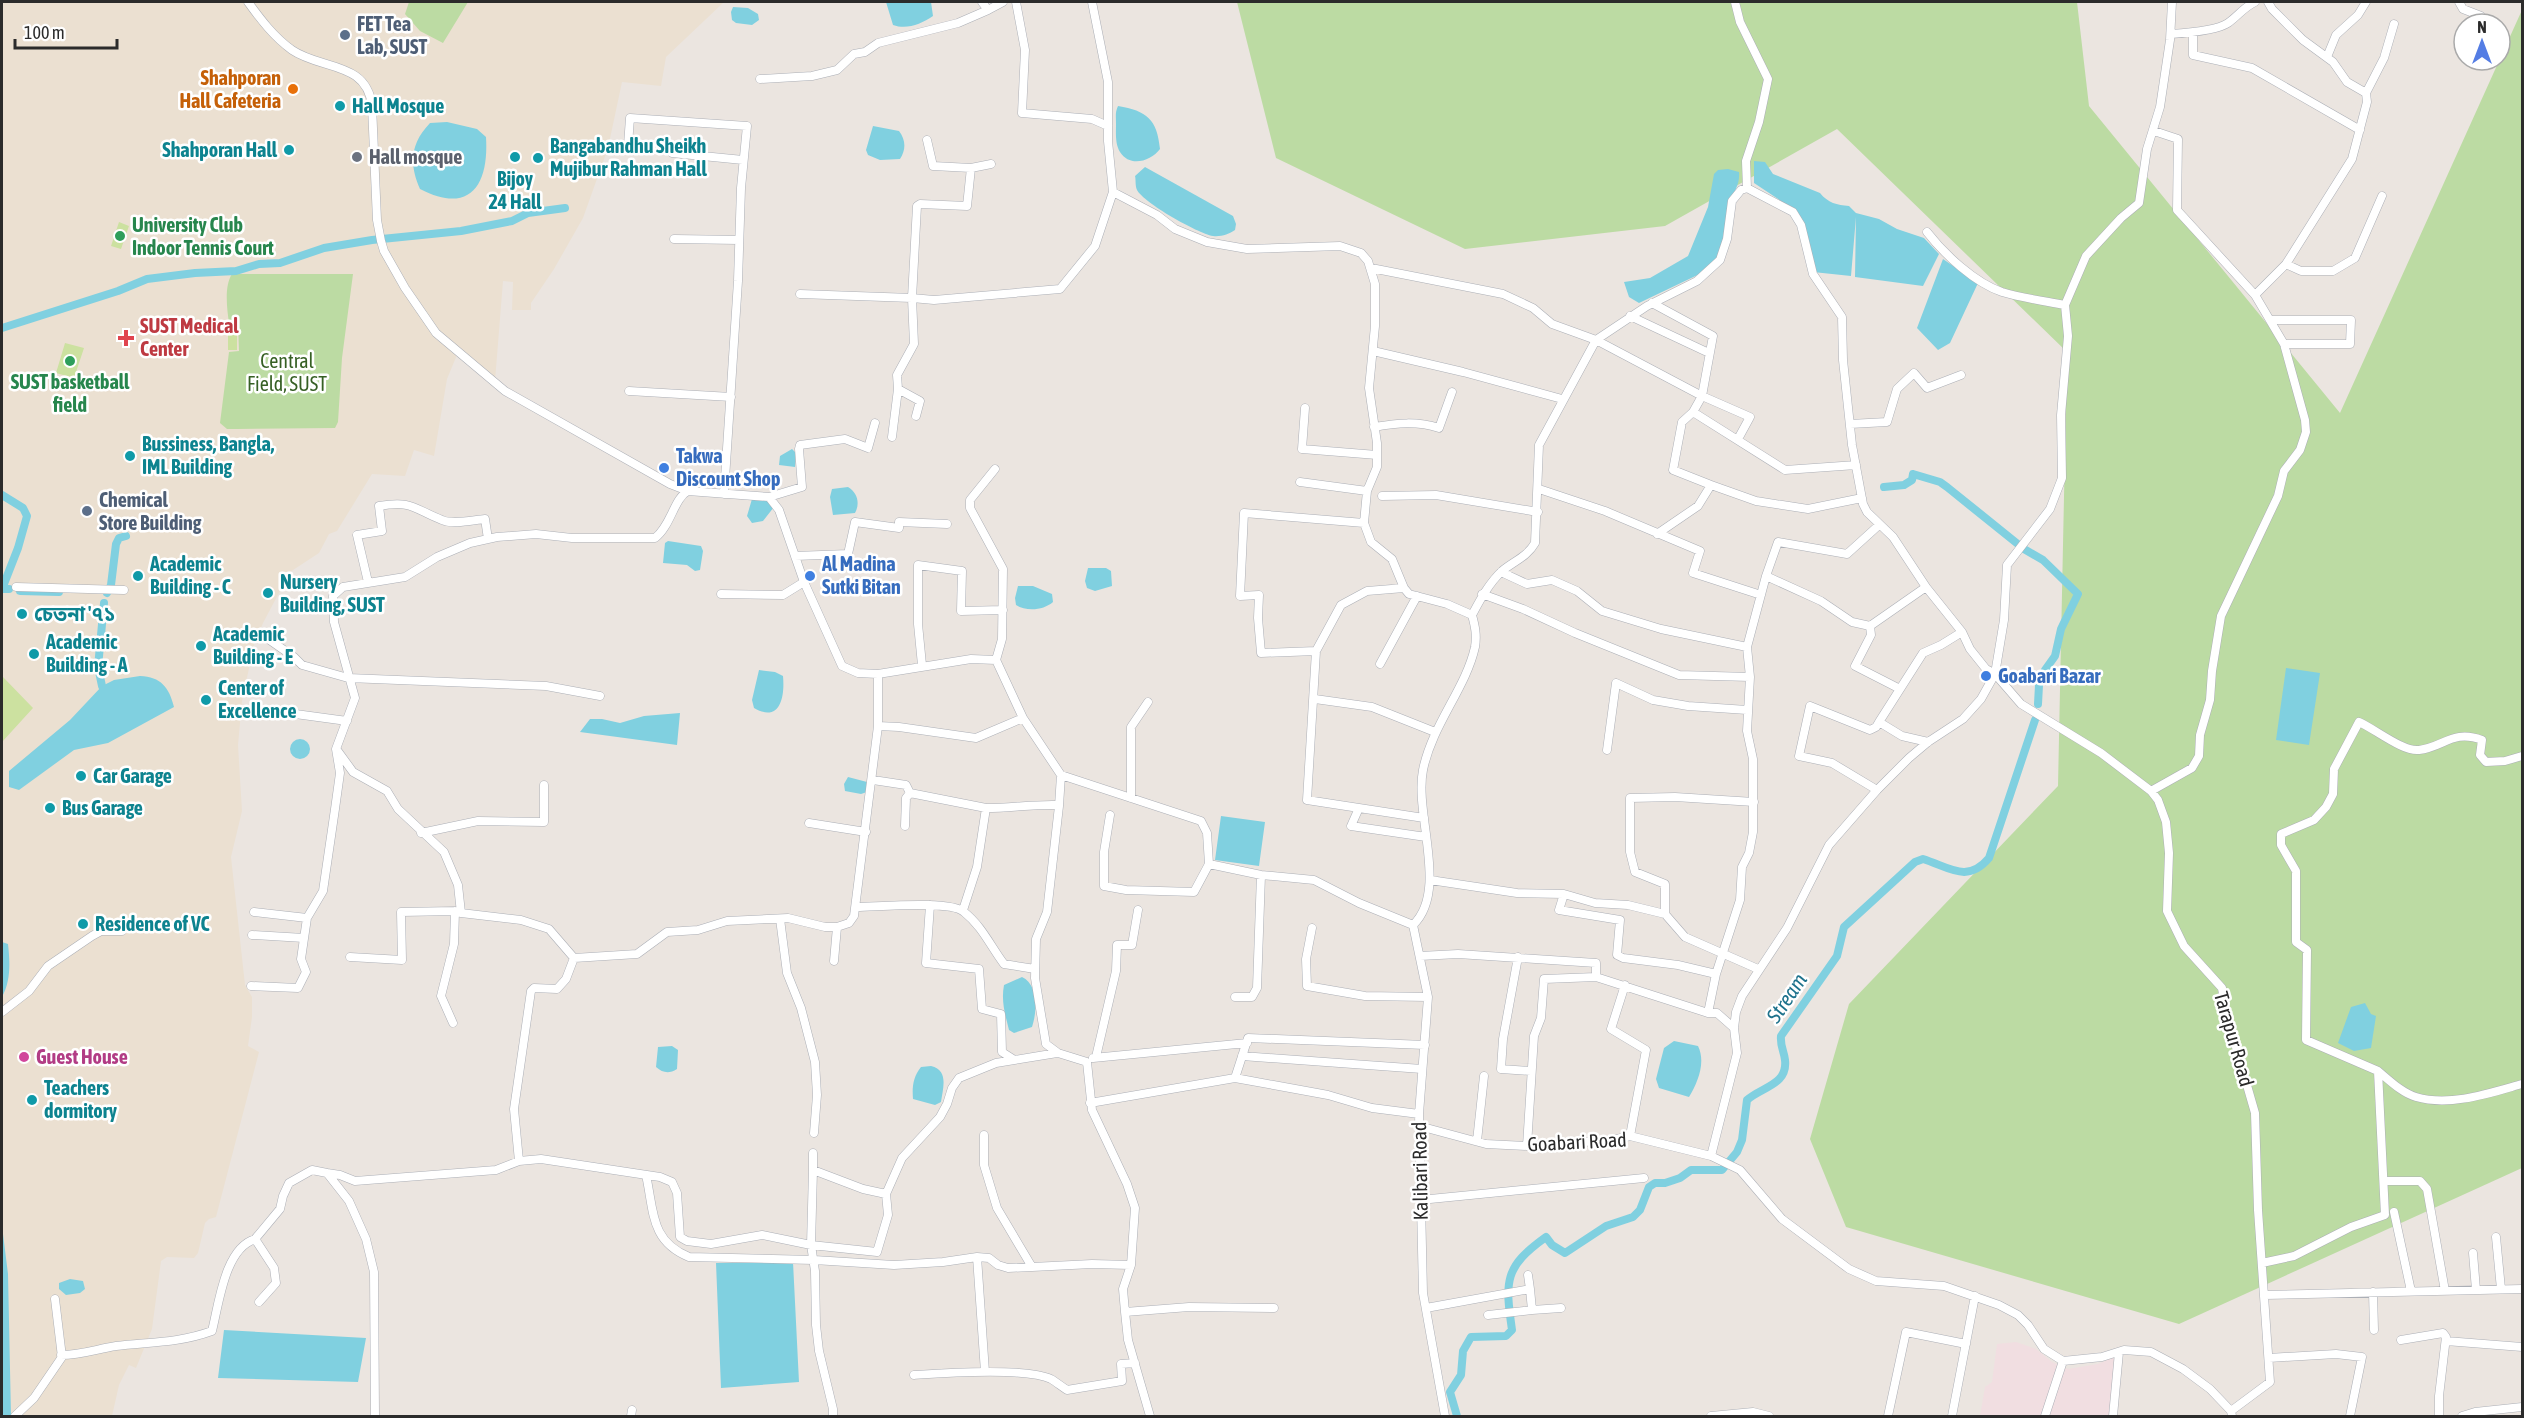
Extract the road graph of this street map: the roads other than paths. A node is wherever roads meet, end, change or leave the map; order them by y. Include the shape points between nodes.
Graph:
1 (982, 2) edge
2 (1003, 2) edge
3 (1016, 2) edge
4 (1092, 2) edge
5 (1736, 2) edge
6 (2172, 2) edge
7 (2255, 2) edge
8 (2268, 2) edge
9 (2366, 2) edge
10 (2459, 2) edge
11 (252, 3) edge
12 (988, 10) junction
13 (2471, 12) edge
14 (2394, 24) dead end
15 (2193, 33) junction
16 (2171, 34) junction
17 (2327, 57) junction
18 (760, 80) dead end
19 (2366, 93) junction
20 (1108, 126) junction
21 (2360, 130) junction
22 (2154, 131) junction
23 (927, 140) dead end
24 (628, 145) dead end
25 (672, 153) dead end
26 (743, 160) junction
27 (992, 164) dead end
28 (971, 168) junction
29 (1747, 188) junction
30 (1113, 192) junction
31 (2382, 196) dead end
32 (1927, 232) dead end
33 (674, 239) dead end
34 (739, 240) junction
35 (2286, 264) junction
36 (1371, 268) junction
37 (800, 294) dead end
38 (2255, 295) junction
39 (912, 298) junction
40 (1652, 303) junction
41 (2065, 305) junction
42 (1630, 316) junction
43 (2272, 320) junction
44 (1596, 340) junction
45 (2283, 344) junction
46 (1373, 351) junction
47 (1709, 353) junction
48 (1961, 375) dead end
49 (898, 389) junction
50 (629, 391) dead end
51 (1452, 392) dead end
52 (1702, 396) junction
53 (731, 397) junction
54 (1562, 399) junction
55 (1305, 408) dead end
56 (1693, 412) junction
57 (916, 416) dead end
58 (875, 423) dead end
59 (1850, 424) junction
60 (1374, 428) junction
61 (892, 437) dead end
62 (1738, 439) junction
63 (1377, 455) junction
64 (1856, 465) junction
65 (995, 469) dead end
66 (1300, 482) dead end
67 (1711, 485) junction
68 (1539, 489) junction
69 (688, 491) junction
70 (1367, 491) junction
71 (724, 494) junction
72 (1382, 496) dead end
73 (769, 497) junction
74 (1862, 498) junction
75 (1538, 512) junction
76 (1364, 523) junction
77 (947, 524) dead end
78 (1879, 525) junction
79 (1658, 534) junction
80 (488, 539) junction
81 (795, 556) junction
82 (1502, 572) junction
83 (1767, 576) junction
84 (368, 582) junction
85 (804, 582) junction
86 (16, 587) dead end
87 (1926, 587) junction
88 (1404, 588) junction
89 (124, 590) dead end
90 (721, 594) dead end
91 (1482, 594) junction
92 (1761, 595) junction
93 (1417, 596) junction
94 (1003, 610) junction
95 (1472, 615) junction
96 (1870, 626) junction
97 (1962, 632) junction
98 (261, 634) dead end
99 (1747, 647) junction
100 (1316, 651) junction
101 (996, 660) junction
102 (1380, 664) dead end
103 (922, 665) junction
104 (878, 674) junction
105 (1995, 674) junction
106 (1750, 677) junction
107 (348, 678) junction
108 (1900, 689) junction
109 (600, 696) dead end
110 (1315, 699) junction
111 (1148, 702) dead end
112 (266, 710) dead end
113 (1747, 710) junction
114 (1023, 718) junction
115 (347, 721) junction
116 (1879, 722) junction
117 (878, 726) junction
118 (1435, 732) junction
119 (1928, 742) junction
120 (336, 749) junction
121 (1607, 750) dead end
122 (2523, 756) edge
123 (1060, 775) junction
124 (873, 780) junction
125 (544, 785) dead end
126 (1877, 790) junction
127 (2151, 791) junction
128 (910, 794) junction
129 (1131, 798) junction
130 (1754, 802) junction
131 (1059, 805) junction
132 (986, 808) junction
133 (1359, 808) junction
134 (1110, 815) dead end
135 (1424, 818) junction
136 (809, 823) dead end
137 (905, 826) dead end
138 (421, 832) junction
139 (866, 832) junction
140 (1426, 837) junction
141 (1209, 864) junction
142 (1261, 875) junction
143 (1430, 880) junction
144 (1564, 894) junction
145 (930, 905) junction
146 (856, 908) junction
147 (963, 910) junction
148 (1138, 910) dead end
149 (254, 912) dead end
150 (458, 912) junction
151 (1665, 914) junction
152 (307, 918) junction
153 (780, 919) junction
154 (1413, 926) junction
155 (837, 927) junction
156 (1312, 928) dead end
157 (123, 931) dead end
158 (252, 935) dead end
159 (304, 938) junction
160 (1724, 954) junction
161 (1420, 956) junction
162 (350, 957) dead end
163 (1518, 957) junction
164 (574, 958) junction
165 (834, 961) dead end
166 (1035, 969) junction
167 (1758, 969) junction
168 (1716, 974) junction
169 (1596, 977) junction
170 (1625, 985) junction
171 (250, 986) dead end
172 (1235, 997) dead end
173 (1428, 997) junction
174 (2, 1012) edge
175 (1708, 1013) junction
176 (453, 1023) dead end
177 (1734, 1028) junction
178 (1247, 1043) junction
179 (1425, 1045) junction
180 (1058, 1053) junction
181 (1242, 1056) junction
182 (1096, 1057) junction
183 (1013, 1059) junction
184 (1087, 1062) junction
185 (1422, 1069) junction
186 (1531, 1071) junction
187 (2378, 1071) junction
188 (1484, 1076) dead end
189 (1235, 1078) junction
190 (2523, 1084) edge
191 (1090, 1103) junction
192 (1419, 1114) junction
193 (1419, 1125) junction
194 (814, 1133) dead end
195 (984, 1135) dead end
196 (1630, 1136) junction
197 (1477, 1141) junction
198 (1527, 1146) junction
199 (813, 1153) dead end
200 (1711, 1156) junction
201 (519, 1161) junction
202 (813, 1170) junction
203 (327, 1173) junction
204 (646, 1175) junction
205 (1644, 1178) dead end
206 (2385, 1181) junction
207 (886, 1194) junction
208 (1420, 1200) junction
209 (2394, 1212) dead end
210 (2496, 1237) dead end
211 (255, 1239) junction
212 (811, 1245) junction
213 (2473, 1253) dead end
214 (977, 1257) junction
215 (814, 1260) junction
216 (2262, 1263) junction
217 (1131, 1265) junction
218 (1032, 1267) junction
219 (1528, 1275) dead end
220 (1530, 1289) junction
221 (2501, 1289) junction
222 (2523, 1289) edge
223 (2476, 1290) junction
224 (2445, 1291) junction
225 (2373, 1292) junction
226 (2410, 1292) junction
227 (2265, 1295) junction
228 (1975, 1296) junction
229 (55, 1299) dead end
230 (259, 1302) dead end
231 (1274, 1308) dead end
232 (1426, 1308) junction
233 (1561, 1308) dead end
234 (1532, 1310) junction
235 (1125, 1312) junction
236 (1488, 1315) dead end
237 (2374, 1330) dead end
238 (2401, 1340) dead end
239 (2446, 1341) junction
240 (1966, 1344) junction
241 (2523, 1347) edge
242 (2119, 1352) junction
243 (61, 1355) junction
244 (2269, 1358) junction
245 (2063, 1361) junction
246 (1135, 1363) junction
247 (986, 1372) junction
248 (914, 1375) dead end
249 (2523, 1407) edge
250 (2512, 1412) edge
251 (2231, 1414) edge
252 (15, 1416) edge
253 (375, 1416) edge
254 (833, 1416) edge
255 (1150, 1416) edge
256 (1445, 1416) edge
257 (1711, 1416) edge
258 (1769, 1416) edge
259 (1888, 1416) edge
260 (1952, 1416) edge
261 (2045, 1416) edge
262 (2113, 1416) edge
263 (2350, 1416) edge
264 (2439, 1416) edge
265 (2462, 1416) edge

1 - 12 street
2 - 12 street
3 - 20 street via 1025,50 1022,113 1092,119
4 - 20 street via 1106,68
5 - 29 street via 1740,22 1768,79 1746,161
6 - 16 street
7 - 15 street via 2245,6 2227,24
8 - 17 street via 2303,40
9 - 17 street via 2336,35
10 - 13 street
11 - 69 street via 271,32 293,51 348,72 367,88 372,106 380,239 405,288 436,333 505,391
12 - 18 street via 958,23 878,43 854,54 837,70
14 - 19 street via 2384,58
15 - 16 street
15 - 21 street via 2193,56 2252,68
16 - 22 street
17 - 19 street via 2347,82
19 - 21 street
20 - 30 street
21 - 35 street via 2352,159
22 - 38 street via 2178,139 2177,210
22 - 41 street via 2139,203 2086,256
23 - 28 street via 933,166
24 - 26 street via 630,118 747,126
25 - 26 street
26 - 34 street
27 - 28 street
28 - 39 street via 967,206 916,206
29 - 40 street via 1732,201 1720,260 1697,281
29 - 59 street via 1793,212 1801,225 1813,274 1842,317
30 - 36 street via 1175,229 1208,242 1247,249 1340,246 1361,253
30 - 39 street via 1095,246 1060,289 934,300
31 - 35 street via 2355,258 2333,271 2301,271
32 - 41 street via 1943,252 1985,284
33 - 34 street
34 - 53 street
35 - 38 street
36 - 44 street via 1503,294 1533,308 1552,324
36 - 46 street via 1376,301
37 - 39 street
38 - 43 street
39 - 49 street via 914,344 897,375
40 - 42 street
40 - 47 street via 1713,336
41 - 105 street via 2068,336 2061,415 2062,478 2050,509 2007,565 2004,620
42 - 44 street
42 - 47 street
43 - 45 street
43 - 45 street via 2351,320 2350,344
44 - 52 street
44 - 54 street
45 - 127 street via 2306,432 2300,450 2284,471 2278,496 2221,616 2199,756 2192,768
46 - 54 street
46 - 60 street via 1368,388
47 - 52 street
48 - 59 street via 1927,388 1914,374 1897,389 1887,422
49 - 57 street via 920,401
49 - 61 street
50 - 53 street
51 - 60 street via 1439,428 1398,423
52 - 56 street
52 - 62 street via 1750,417
53 - 71 street
54 - 68 street via 1539,445
55 - 63 street via 1302,449
56 - 62 street
56 - 67 street via 1682,422 1673,470
58 - 73 street via 868,448 845,439 801,446 798,449 802,487
59 - 64 street
60 - 63 street
62 - 64 street via 1785,470
63 - 70 street via 1377,467
64 - 74 street
65 - 94 street via 970,500 970,508 1002,566
66 - 70 street
67 - 74 street via 1756,501 1808,509
67 - 79 street via 1698,506
68 - 75 street
68 - 79 street
69 - 71 street
69 - 80 street via 682,494 663,533 655,538 520,534
70 - 76 street
71 - 73 street
72 - 75 street via 1436,495
73 - 81 street via 779,510
74 - 78 street, Tarapur Road via 1867,512
75 - 82 street via 1535,543 1529,554
76 - 88 street via 1371,542 1392,559
76 - 100 street via 1244,513 1240,596 1259,595 1261,653
77 - 81 street via 899,522 899,528 855,522 848,554
78 - 83 street via 1847,554 1778,542
78 - 87 street, Tarapur Road via 1893,537
79 - 92 street via 1700,551 1693,573
80 - 84 street via 437,557 405,577
80 - 84 street via 486,519 444,521 399,502 379,506 382,531 357,535
81 - 85 street
82 - 91 street
82 - 99 street via 1527,584 1552,580 1577,591 1602,611 1661,629
83 - 92 street
83 - 96 street via 1821,601 1852,622
84 - 107 street via 343,587 333,596 334,622
85 - 90 street via 783,595
85 - 104 street via 842,666 858,673
86 - 89 street
87 - 96 street
87 - 97 street, Tarapur Road
88 - 93 street via 1408,594
88 - 100 street via 1367,591 1341,605
91 - 95 street
91 - 106 street via 1679,675
92 - 99 street
93 - 95 street
93 - 102 street
94 - 101 street via 1002,639
94 - 103 street via 961,611 962,571 918,565
95 - 118 street via 1475,647
96 - 108 street via 1871,635 1855,666
97 - 105 street, Tarapur Road via 1970,649
97 - 108 street via 1923,653
98 - 107 street via 302,665
99 - 106 street
100 - 110 street
101 - 103 street
101 - 114 street
103 - 104 street
104 - 117 street
105 - 119 street via 1964,719
105 - 127 street, Tarapur Road via 2021,704 2101,753
106 - 113 street
107 - 109 street via 546,686
107 - 115 street via 355,698
108 - 116 street
110 - 118 street via 1372,707
110 - 133 street via 1307,800
111 - 129 street via 1131,727
112 - 115 street
113 - 121 street via 1653,700 1616,683
113 - 130 street
114 - 117 street via 976,738
114 - 123 street
115 - 120 street
116 - 119 street via 1902,736
116 - 126 street via 1870,730 1810,706 1799,756 1832,763
117 - 124 street
118 - 135 street via 1423,770
119 - 126 street
120 - 138 street via 353,772 387,791 398,809
120 - 152 street via 339,773 323,891
122 - 187 street via 2486,762 2480,755 2482,740 2468,735 2418,751 2400,747 2359,722 2334,769 2333,794 2326,807 2314,820 2281,834 2281,845 2296,871 2296,942 2307,950 2306,1040
123 - 129 street
123 - 131 street
124 - 128 street via 906,785
124 - 139 street
125 - 138 street via 544,822 478,821
126 - 167 street via 1829,845 1787,928
127 - 216 street, Tarapur Road via 2166,822 2167,911 2184,946 2222,988 2255,1113
128 - 132 street
128 - 137 street via 906,798
129 - 141 street via 1201,821 1207,833
130 - 151 street via 1630,798 1630,852 1635,872 1665,884
130 - 160 street via 1753,832 1742,867 1740,900
131 - 132 street
131 - 166 street via 1047,912 1036,939
132 - 147 street via 977,867
133 - 135 street
133 - 140 street via 1351,826
134 - 141 street via 1104,886 1194,892
135 - 140 street
136 - 139 street
138 - 150 street via 444,852 458,885
139 - 146 street
140 - 143 street
141 - 142 street
142 - 154 street via 1314,880
142 - 172 street via 1257,988 1252,997
143 - 144 street via 1507,892
143 - 154 street via 1420,919
144 - 151 street
144 - 168 street via 1559,910 1620,920 1617,955
145 - 146 street
145 - 147 street
145 - 183 street via 926,963 979,969 982,1009 1001,1014 1002,1053
146 - 155 street via 849,923
147 - 166 street via 986,934 1004,964
148 - 182 street via 1132,945 1117,945 1116,971
149 - 152 street
150 - 162 street via 401,912 402,960
150 - 164 street via 521,920 549,928
150 - 176 street via 441,996
151 - 160 street via 1685,937
152 - 159 street
153 - 155 street
153 - 164 street via 728,921 698,930 675,930 637,954
153 - 194 street via 787,973 815,1062
154 - 161 street, Kalibari Road
155 - 165 street
156 - 173 street via 1306,959 1307,986 1365,996
157 - 174 street via 101,931 92,936 55,961 29,991
158 - 159 street
159 - 171 street via 301,959 306,972 298,988
160 - 167 street
160 - 168 street
161 - 163 street
161 - 173 street, Kalibari Road
163 - 169 street via 1596,963
163 - 186 street via 1503,1039 1502,1069
164 - 201 street via 566,979 557,989 531,991 514,1109
166 - 180 street via 1046,1044
167 - 177 street via 1742,996
168 - 175 street
169 - 170 street
169 - 186 street via 1544,979
170 - 175 street
170 - 196 street via 1611,1029 1646,1050
173 - 179 street, Kalibari Road
175 - 177 street via 1717,1013
177 - 200 street via 1737,1053
178 - 179 street via 1248,1038
178 - 181 street
178 - 182 street
179 - 185 street, Kalibari Road
180 - 183 street
180 - 184 street
181 - 185 street
181 - 189 street
182 - 184 street
183 - 207 street via 959,1078 940,1117 902,1158
184 - 191 street
185 - 192 street, Kalibari Road
186 - 198 street
187 - 190 street via 2416,1097 2436,1099 2461,1098
187 - 206 street
188 - 197 street
189 - 191 street
189 - 192 street via 1328,1095 1372,1108
191 - 217 street via 1135,1208
192 - 193 street, Kalibari Road
193 - 197 street, Goabari Road
193 - 208 street, Kalibari Road
195 - 218 street via 984,1165 997,1208
196 - 198 street, Goabari Road
196 - 200 street, Goabari Road
197 - 198 street, Goabari Road
199 - 202 street
200 - 228 street, Goabari Road via 1740,1170 1782,1219 1849,1269 1876,1281 1944,1286
201 - 203 street via 496,1170 355,1181
201 - 204 street via 541,1159
202 - 207 street
202 - 212 street
203 - 211 street via 312,1170 289,1183 280,1209
203 - 253 street via 349,1201 366,1239 374,1272
204 - 212 street via 672,1182 677,1193 680,1237 687,1241 711,1244 762,1235
204 - 215 street via 661,1238 673,1251 689,1257
205 - 208 street
206 - 216 street via 2385,1215 2351,1227 2294,1256
206 - 224 street via 2420,1181 2427,1189
207 - 212 street via 888,1215 877,1252
208 - 232 street, Kalibari Road
209 - 226 street
210 - 221 street
211 - 230 street via 274,1268 276,1283
211 - 243 street via 244,1242 231,1261 212,1331 172,1342
212 - 215 street
213 - 223 street
214 - 215 street via 907,1265
214 - 218 street via 989,1258 1008,1269
214 - 247 street
215 - 254 street via 819,1351
216 - 227 street, Tarapur Road
217 - 218 street
217 - 235 street via 1123,1289
219 - 220 street
220 - 232 street
220 - 234 street
221 - 222 street
221 - 223 street
223 - 224 street
224 - 226 street
225 - 226 street
225 - 227 street
225 - 237 street
227 - 244 street, Tarapur Road
228 - 240 street
228 - 245 street, Goabari Road via 2018,1315 2044,1349
229 - 243 street
231 - 235 street via 1189,1307
232 - 256 street, Kalibari Road
233 - 234 street
234 - 236 street
235 - 246 street
238 - 239 street via 2444,1334
239 - 241 street
239 - 264 street
240 - 259 street via 1906,1332
240 - 260 street
242 - 245 street
242 - 251 street via 2142,1350 2162,1356 2210,1389
242 - 262 street
243 - 252 street via 34,1398
244 - 251 street, Tarapur Road via 2270,1382
244 - 263 street via 2336,1354 2362,1357
245 - 261 street
246 - 247 street via 1121,1364 1122,1381 1066,1390 1049,1378
246 - 255 street
247 - 248 street
249 - 250 street
250 - 265 street
257 - 258 street via 1754,1412

